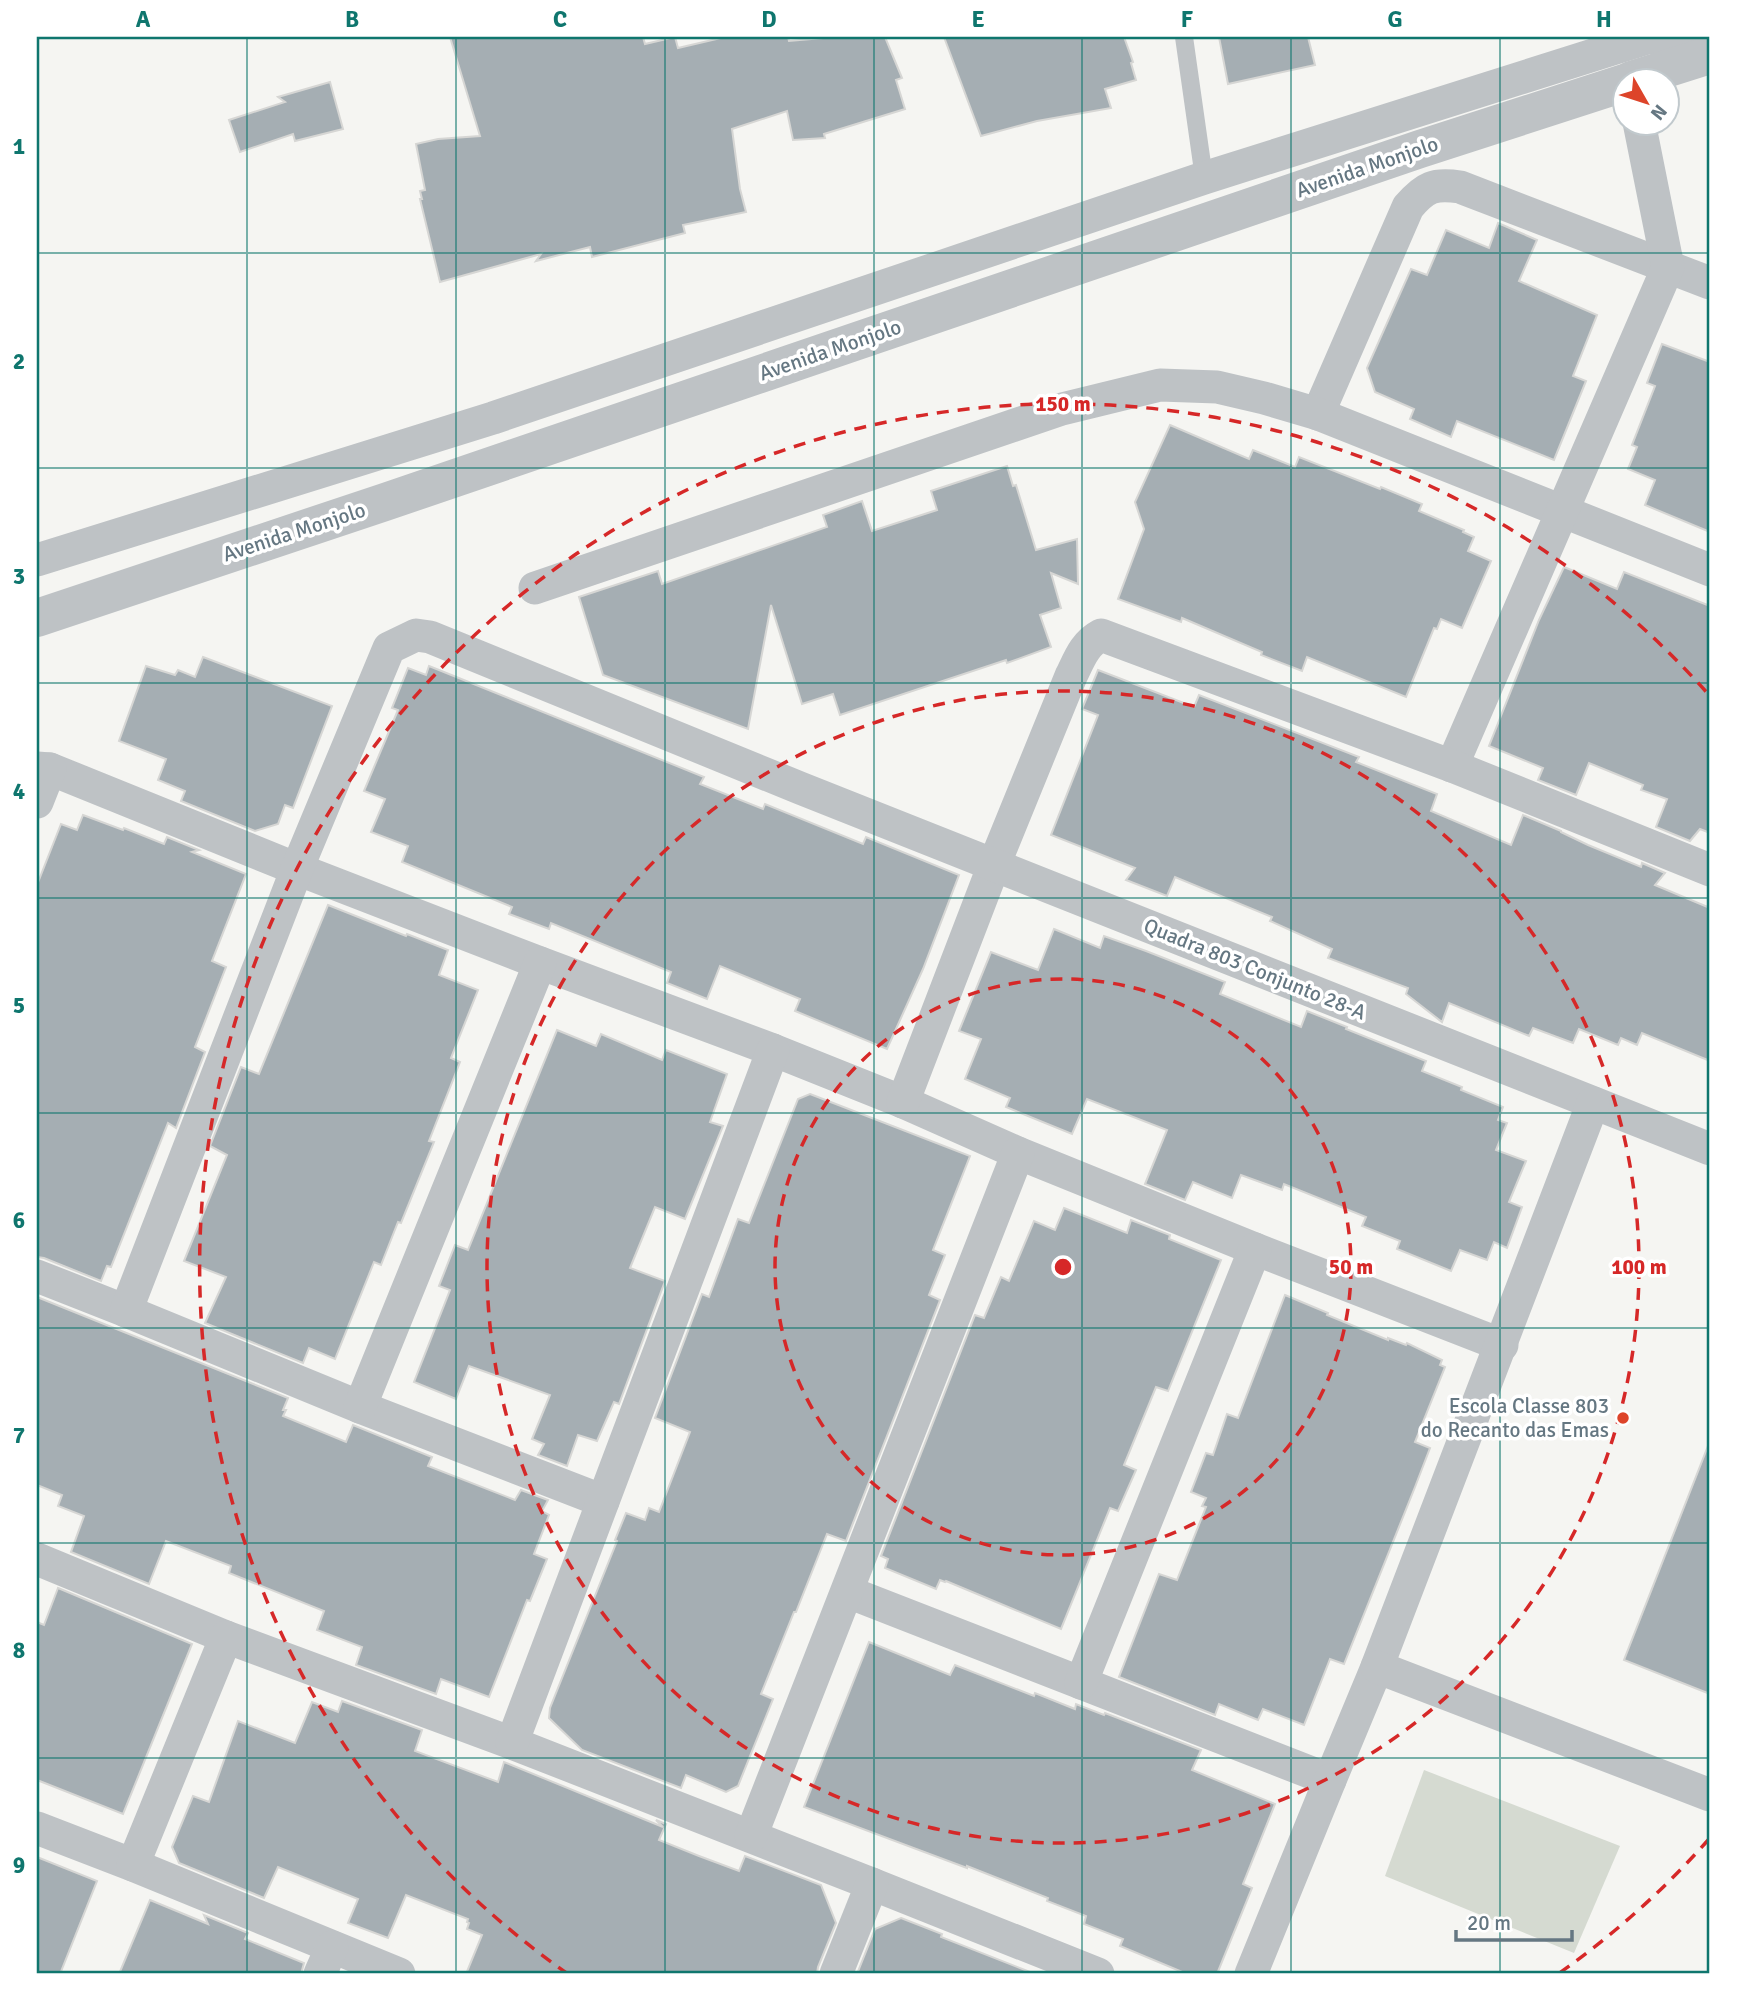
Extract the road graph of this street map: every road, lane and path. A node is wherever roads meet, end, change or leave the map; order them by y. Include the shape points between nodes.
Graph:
1 (1184, 37) edge
2 (1709, 55) edge
3 (1675, 66) edge
4 (1610, 88) edge
5 (1642, 136) edge
6 (1204, 178) junction
7 (1668, 267) junction
8 (1710, 284) edge
9 (1318, 414) junction
10 (1562, 511) junction
11 (37, 560) edge
12 (1710, 570) edge
13 (535, 587) dead end
14 (37, 618) edge
15 (1452, 766) junction
16 (44, 768) edge
17 (37, 802) edge
18 (994, 865) junction
19 (297, 869) junction
20 (1710, 870) edge
21 (540, 963) junction
22 (774, 1050) junction
23 (902, 1102) junction
24 (1593, 1103) junction
25 (1710, 1149) edge
26 (1018, 1153) junction
27 (1255, 1249) junction
28 (37, 1276) edge
29 (126, 1311) junction
30 (1502, 1345) junction
31 (360, 1407) junction
32 (603, 1501) junction
33 (37, 1559) edge
34 (848, 1592) junction
35 (226, 1637) junction
36 (1377, 1667) junction
37 (1081, 1683) junction
38 (512, 1743) junction
39 (1330, 1780) junction
40 (1710, 1795) edge
41 (37, 1828) edge
42 (751, 1836) junction
43 (133, 1866) junction
44 (872, 1884) junction
45 (326, 1960) edge
46 (398, 1974) edge
47 (836, 1974) edge
48 (1098, 1974) edge
49 (1251, 1974) edge

1 - 6 lane
2 - 3 street
2 - 6 street via 1682,39 1647,38
4 - 14 street, Avenida Monjolo
5 - 7 street
6 - 11 street via 493,418
7 - 8 street
7 - 9 street via 1460,187 1442,184 1429,189 1408,207
7 - 10 street
9 - 10 street
9 - 13 street via 1217,387 1160,385 1062,409
10 - 12 street
10 - 15 street
15 - 18 street via 1101,635 1085,648 1071,676
15 - 20 street
16 - 17 street
16 - 19 street
18 - 19 street, Quadra 803 Conjunto 28-A via 416,635 389,648
18 - 23 street
18 - 24 street, Quadra 803 Conjunto 28-A
19 - 21 street
19 - 29 street, Quadra 803 Conjunto 28-A
21 - 22 street
21 - 31 street
22 - 23 street
22 - 32 street
23 - 26 street
24 - 25 street, Quadra 803 Conjunto 28-A
24 - 30 street
26 - 27 street
26 - 34 street
27 - 30 street
27 - 37 street
28 - 29 street
29 - 31 street
30 - 36 street
31 - 32 street
32 - 38 street
33 - 35 street
34 - 37 street
34 - 42 street
35 - 38 street
35 - 43 street
36 - 39 street
36 - 40 street
37 - 39 street
38 - 42 street
39 - 49 street
41 - 43 street
42 - 44 street
43 - 45 street
44 - 47 street
44 - 48 street
45 - 46 street

